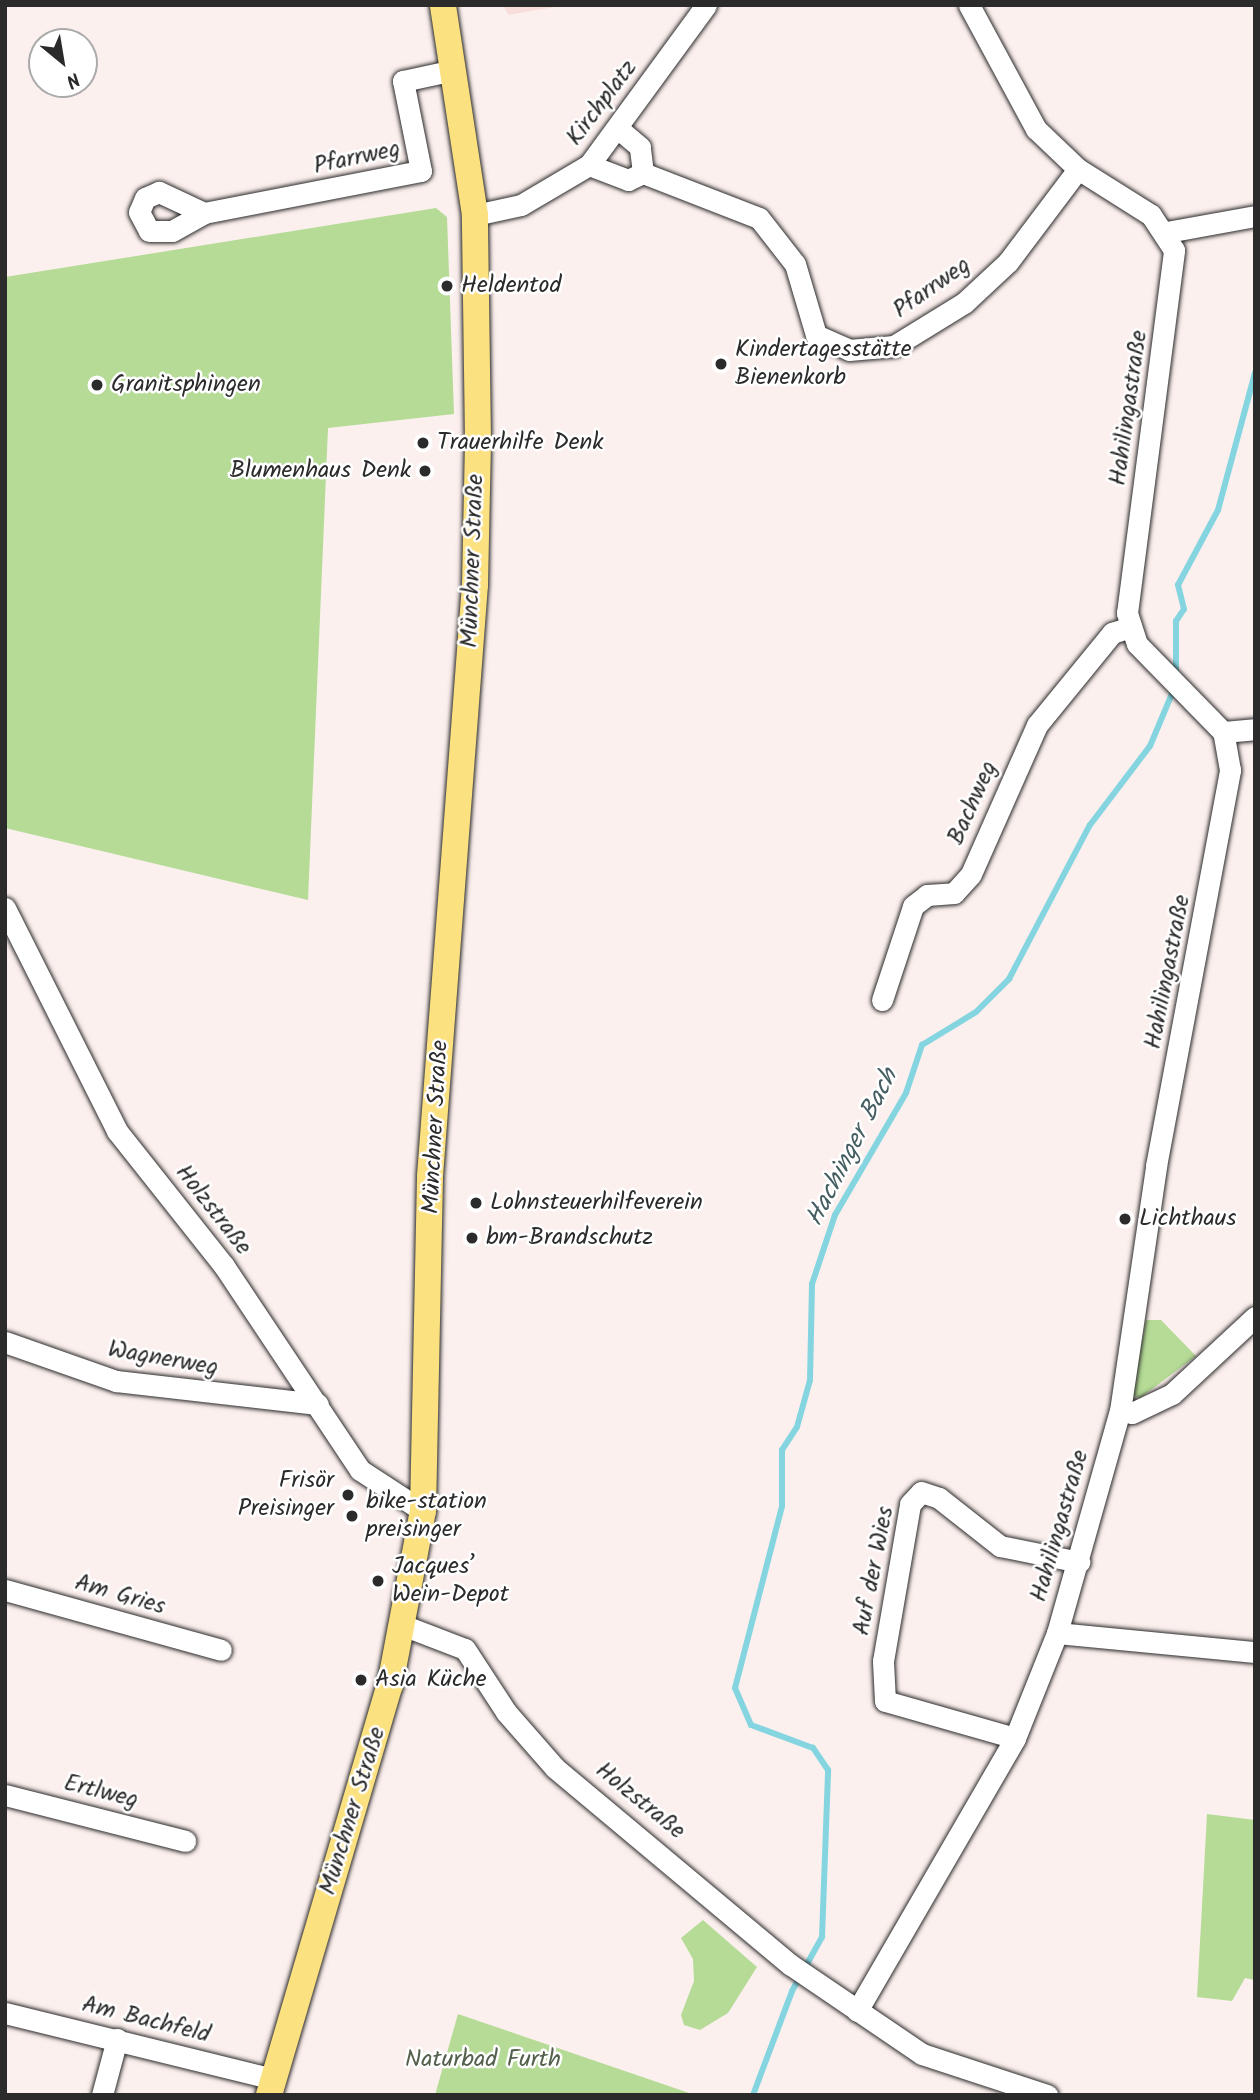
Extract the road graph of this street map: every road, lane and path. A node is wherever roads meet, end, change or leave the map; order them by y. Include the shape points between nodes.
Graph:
1 (443, 5) edge
2 (706, 5) edge
3 (969, 5) edge
4 (454, 70) junction
5 (620, 130) junction
6 (589, 165) junction
7 (1078, 169) junction
8 (643, 173) junction
9 (204, 213) dead end
10 (475, 215) junction
11 (1255, 216) edge
12 (1167, 232) junction
13 (1131, 627) junction
14 (1255, 729) edge
15 (1223, 732) junction
16 (5, 908) edge
17 (882, 1000) dead end
18 (1255, 1317) edge
19 (1247, 1338) edge
20 (5, 1342) edge
21 (318, 1404) junction
22 (1120, 1411) junction
23 (423, 1511) junction
24 (1079, 1562) junction
25 (5, 1590) edge
26 (405, 1626) junction
27 (1057, 1633) junction
28 (221, 1650) dead end
29 (1255, 1652) edge
30 (1015, 1738) junction
31 (5, 1795) edge
32 (185, 1840) dead end
33 (857, 2011) junction
34 (5, 2013) edge
35 (117, 2039) junction
36 (271, 2087) edge
37 (102, 2095) edge
38 (1047, 2095) edge

1 - 4 main road, Münchner Straße
2 - 5 street, Kirchplatz
3 - 7 street via 1036,129
4 - 9 street, Pfarrweg via 403,81 421,171
4 - 10 main road, Münchner Straße
5 - 6 street, Kirchplatz
5 - 8 street via 640,147
6 - 8 street, Pfarrweg via 628,180
6 - 10 street, Kirchplatz via 521,205
7 - 8 street, Pfarrweg via 1008,262 964,303 894,346 849,350 816,335 796,264 759,218
7 - 12 street
10 - 23 main road, Münchner Straße via 475,585 430,1176
11 - 12 street
12 - 13 street, Hahilingastraße via 1174,270 1129,590
13 - 15 street, Hahilingastraße via 1137,643
13 - 17 street, Bachweg via 1112,633 1037,725 971,874 954,893 928,895 913,906
14 - 15 street
15 - 22 street, Hahilingastraße via 1230,770 1227,809 1156,1166
16 - 21 street, Holzstraße via 117,1131 224,1266
18 - 19 street
19 - 22 street via 1172,1394 1132,1413
20 - 21 street, Wagnerweg via 116,1381
21 - 23 street, Holzstraße via 360,1470
22 - 24 street, Hahilingastraße
23 - 26 main road, Münchner Straße
24 - 27 street, Hahilingastraße
24 - 30 street, Auf der Wies via 1000,1546 939,1498 921,1492 910,1504 883,1661 885,1701
25 - 28 street, Am Gries
26 - 33 street, Holzstraße via 445,1636 465,1649 506,1712 555,1768 803,1973
26 - 36 main road, Münchner Straße
27 - 29 street
27 - 30 street, Hahilingastraße
30 - 33 street, Hahilingastraße
31 - 32 street, Ertlweg
33 - 38 street, Holzstraße via 922,2054
34 - 35 street, Am Bachfeld
35 - 36 street, Am Bachfeld
35 - 37 street

